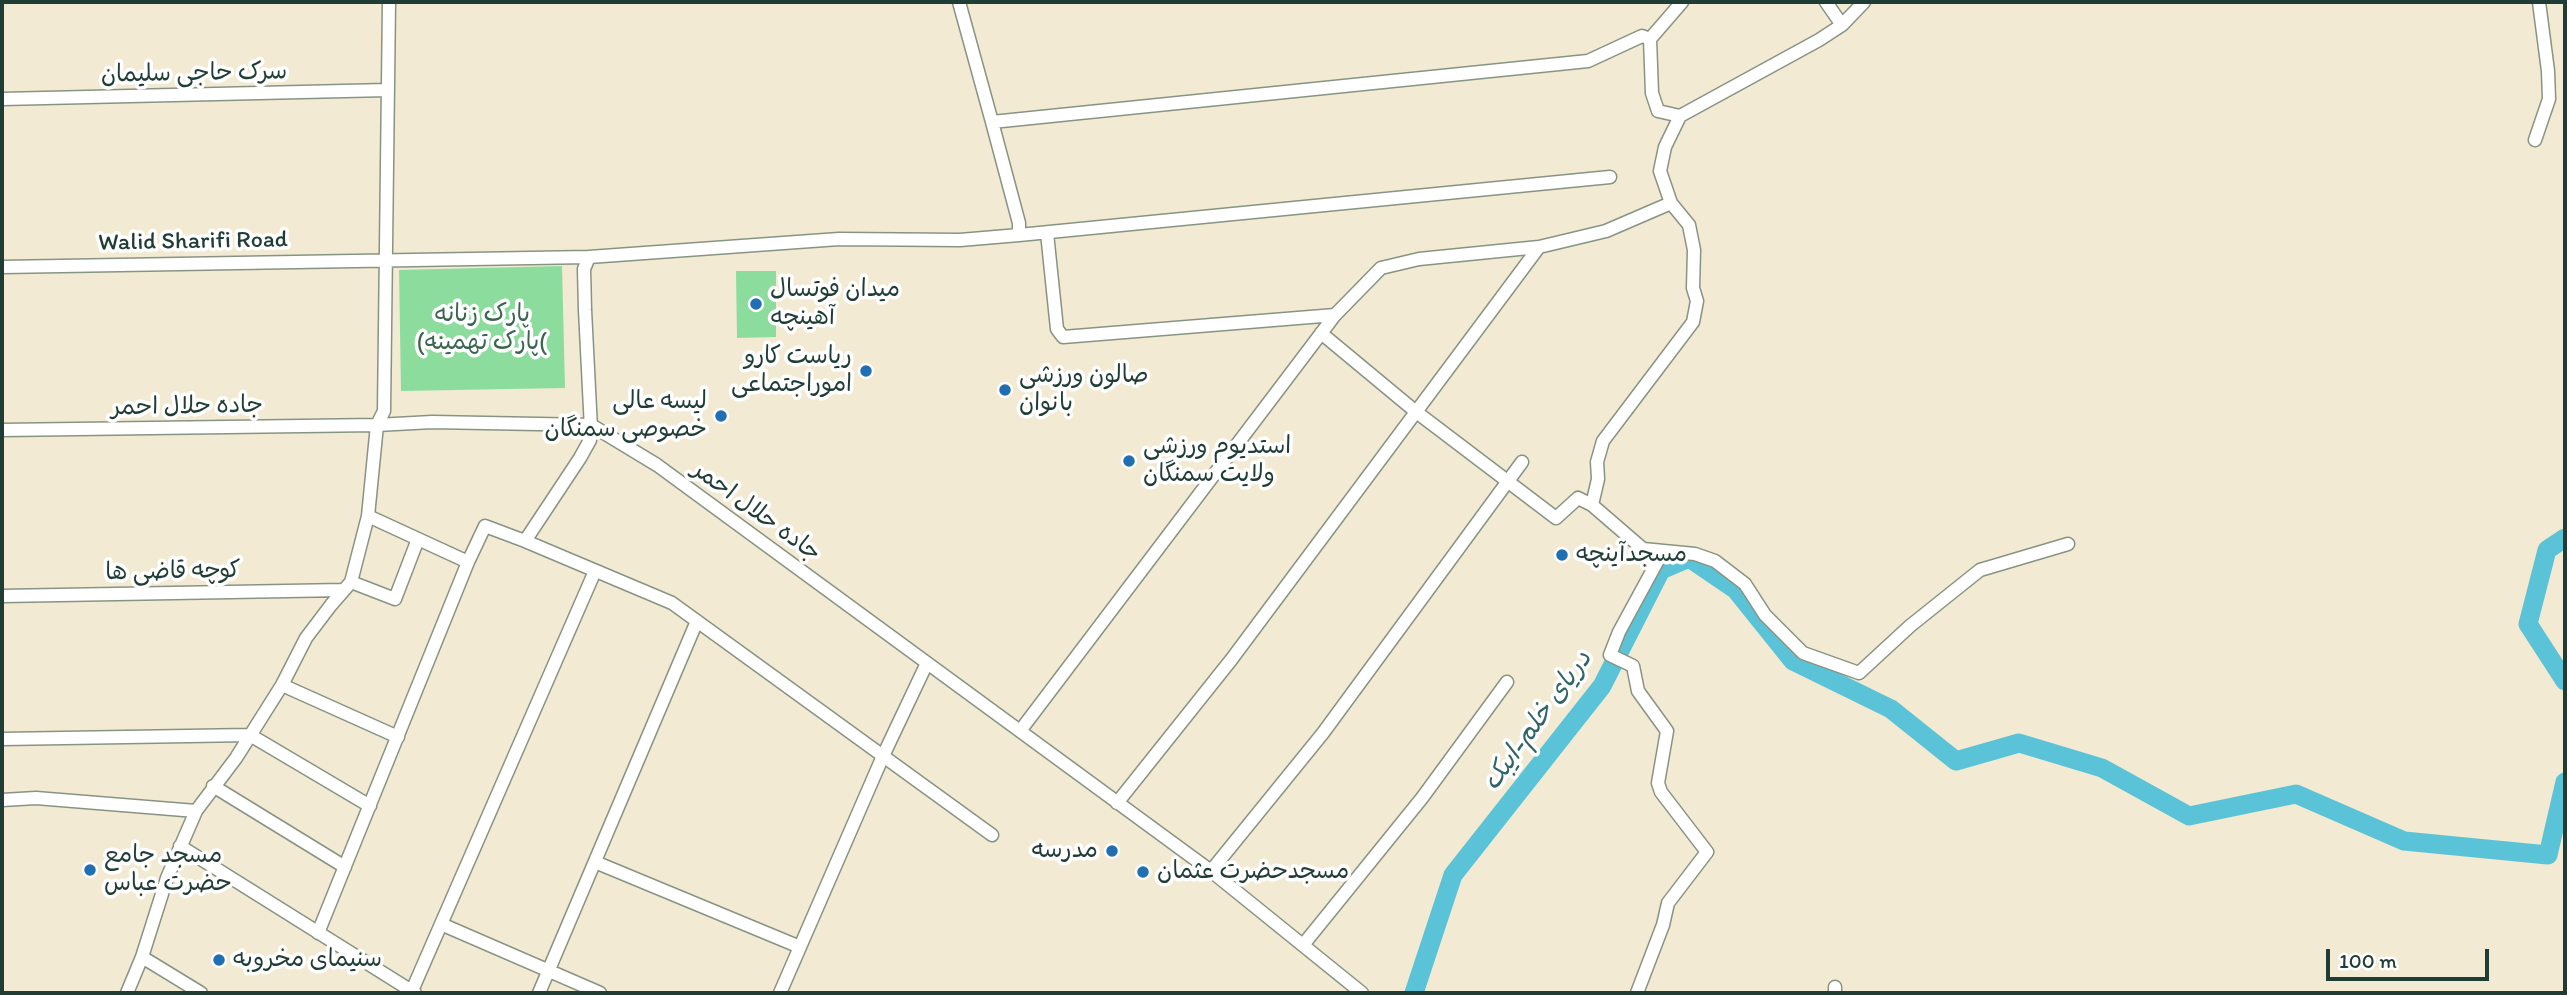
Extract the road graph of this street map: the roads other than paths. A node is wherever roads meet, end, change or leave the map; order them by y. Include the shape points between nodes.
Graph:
1 (389, 2) edge
2 (963, 2) edge
3 (1682, 2) edge
4 (1826, 2) edge
5 (1864, 2) edge
6 (2539, 2) edge
7 (1842, 24) junction
8 (1650, 40) junction
9 (387, 90) junction
10 (2, 99) edge
11 (1680, 116) junction
12 (992, 122) junction
13 (2535, 140) dead end
14 (1609, 177) dead end
15 (1671, 203) junction
16 (1047, 233) junction
17 (1019, 235) junction
18 (1539, 247) junction
19 (589, 257) junction
20 (386, 260) junction
21 (2, 267) edge
22 (1335, 315) junction
23 (1321, 333) junction
24 (1415, 411) junction
25 (377, 425) junction
26 (591, 425) junction
27 (2, 430) edge
28 (1521, 462) dead end
29 (1507, 481) junction
30 (1592, 505) junction
31 (368, 516) junction
32 (418, 539) junction
33 (525, 541) junction
34 (2068, 544) dead end
35 (1663, 551) junction
36 (468, 562) junction
37 (595, 570) junction
38 (348, 586) junction
39 (2, 596) edge
40 (697, 621) junction
41 (927, 663) junction
42 (1507, 682) dead end
43 (282, 685) junction
44 (1020, 731) junction
45 (250, 735) junction
46 (398, 737) junction
47 (2, 739) edge
48 (883, 756) junction
49 (213, 786) junction
50 (2, 800) edge
51 (1118, 803) junction
52 (370, 806) junction
53 (196, 811) junction
54 (992, 835) dead end
55 (180, 846) junction
56 (595, 862) junction
57 (345, 867) junction
58 (1211, 871) junction
59 (441, 924) junction
60 (318, 933) junction
61 (1303, 945) junction
62 (800, 947) junction
63 (142, 957) junction
64 (549, 971) junction
65 (127, 993) edge
66 (201, 993) edge
67 (412, 993) edge
68 (539, 993) edge
69 (600, 993) edge
70 (780, 993) edge
71 (1362, 993) edge
72 (1637, 993) edge

1 - 9 street
2 - 12 street
3 - 8 street
4 - 7 street
5 - 7 street
6 - 13 street via 2549,99
7 - 11 street
8 - 11 street via 1652,93 1658,111
8 - 12 street via 1642,36 1588,61
9 - 10 street, سرک حاجی سلیمان
9 - 20 street
11 - 15 street via 1665,147 1660,171
12 - 17 street
14 - 16 street, Walid Sharifi Road
15 - 18 street via 1606,231
15 - 30 street via 1689,225 1694,250 1697,301 1693,322 1603,441
16 - 17 street, Walid Sharifi Road
16 - 22 street via 1057,329 1063,337
17 - 19 street, Walid Sharifi Road via 960,240 839,239
18 - 22 street via 1381,268
18 - 24 street
19 - 20 street, Walid Sharifi Road
19 - 26 street via 584,269 584,310
20 - 21 street, Walid Sharifi Road
20 - 25 street via 384,411
22 - 23 street
23 - 24 street
23 - 44 street
24 - 29 street
24 - 51 street via 1231,660
25 - 26 street, جاده حلال احمر
25 - 27 street, جاده حلال احمر
25 - 31 street
26 - 33 street via 590,440 580,458
26 - 41 street, جاده حلال احمر via 657,465
28 - 29 street
29 - 30 street via 1556,518 1578,498
29 - 58 street via 1323,733
30 - 35 street via 1643,549
31 - 32 street
31 - 38 street
32 - 36 street
32 - 38 street via 395,599
33 - 36 street via 485,526
33 - 37 street
34 - 35 street via 1980,570 1858,673 1803,653 1765,615 1745,584 1715,561
35 - 72 street via 1610,655 1633,666 1638,691 1667,731 1658,783 1707,852 1668,903
36 - 46 street
37 - 40 street via 672,603
37 - 59 street
38 - 39 street, کوچه قاضی ها
38 - 43 street via 306,638
40 - 48 street
40 - 56 street
41 - 44 street, جاده حلال احمر
41 - 48 street
42 - 61 street via 1422,798
43 - 45 street
43 - 46 street
44 - 51 street, جاده حلال احمر
45 - 47 street
45 - 49 street
45 - 52 street
46 - 52 street
48 - 54 street
48 - 62 street
49 - 53 street
49 - 57 street
50 - 53 street via 36,798
51 - 58 street, جاده حلال احمر
52 - 57 street
53 - 55 street
55 - 60 street
55 - 63 street
56 - 62 street
56 - 64 street
57 - 60 street
58 - 61 street, جاده حلال احمر
59 - 64 street
59 - 67 street
60 - 67 street
61 - 71 street, جاده حلال احمر
62 - 70 street
63 - 65 street
63 - 66 street
64 - 68 street
64 - 69 street

